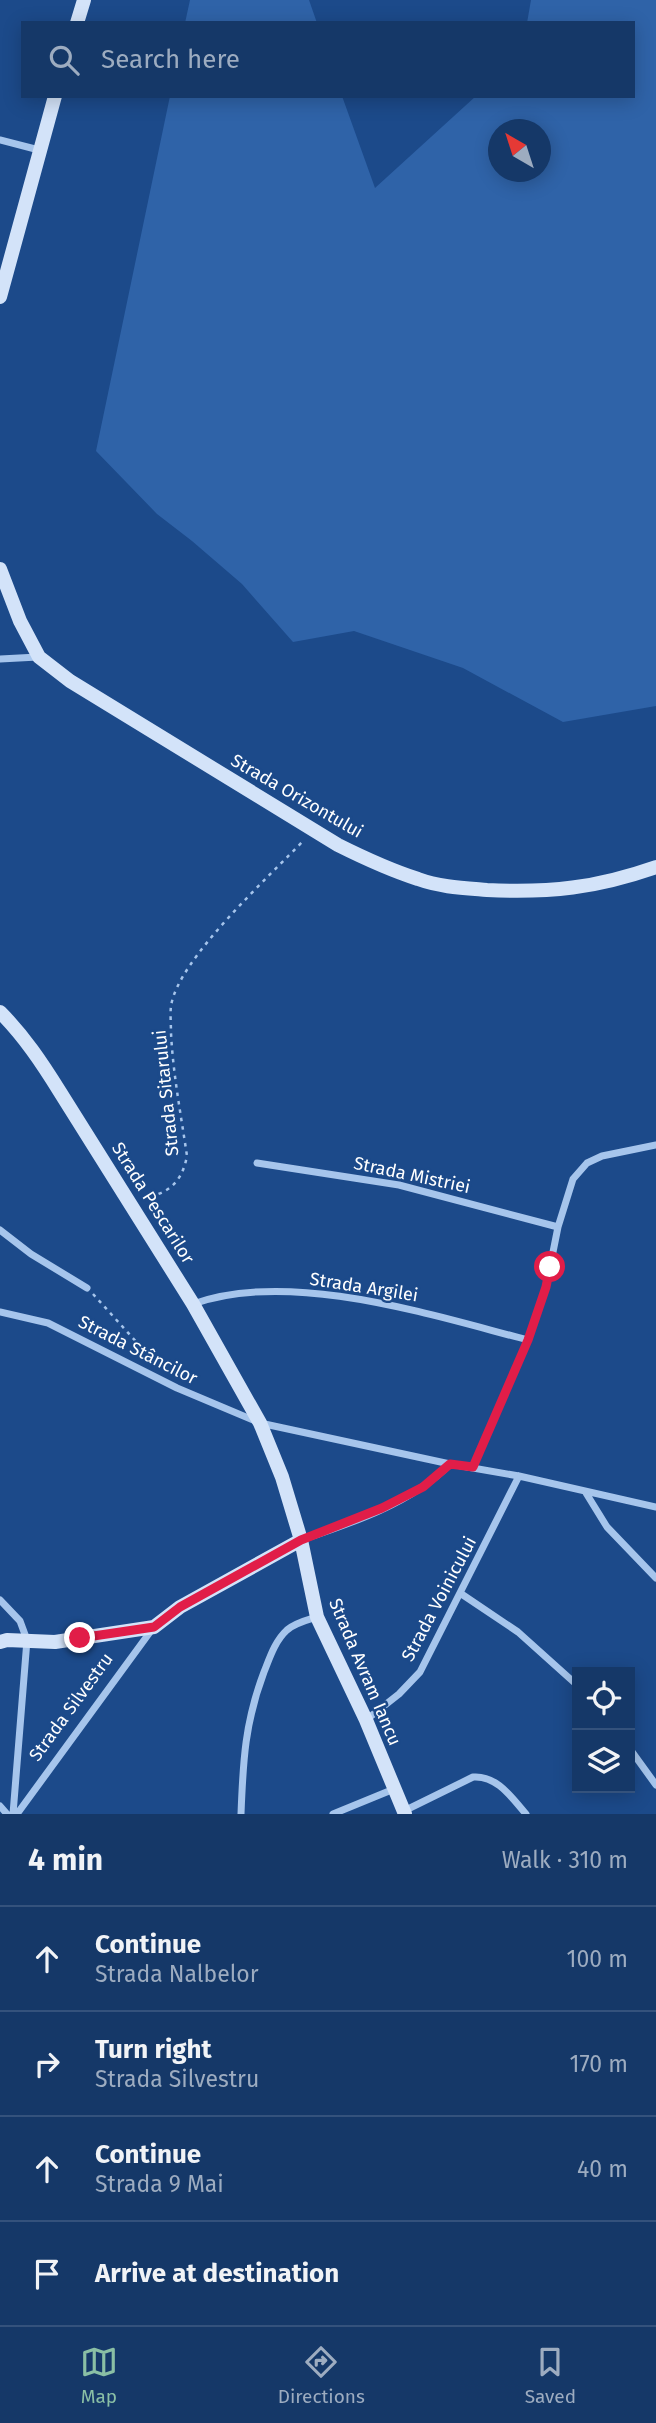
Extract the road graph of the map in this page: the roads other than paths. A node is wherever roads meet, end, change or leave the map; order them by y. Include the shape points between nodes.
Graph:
1 (84, 0) edge
2 (78, 21) edge
3 (54, 98) edge
4 (0, 140) edge
5 (39, 150) junction
6 (0, 297) edge
7 (0, 569) edge
8 (39, 657) junction
9 (1, 661) edge
10 (656, 867) edge
11 (0, 1012) edge
12 (656, 1145) edge
13 (257, 1163) dead end
14 (558, 1227) junction
15 (0, 1230) edge
16 (87, 1288) road end
17 (193, 1304) junction
18 (0, 1312) edge
19 (528, 1340) junction
20 (260, 1423) junction
21 (450, 1464) junction
22 (473, 1467) junction
23 (519, 1476) junction
24 (586, 1493) junction
25 (656, 1507) edge
26 (301, 1540) junction
27 (656, 1578) edge
28 (460, 1593) junction
29 (0, 1600) edge
30 (317, 1617) junction
31 (154, 1627) junction
32 (26, 1640) junction
33 (0, 1642) edge
34 (572, 1681) edge
35 (366, 1720) junction
36 (635, 1756) edge
37 (656, 1786) edge
38 (394, 1789) junction
39 (0, 1806) edge
40 (404, 1812) edge
41 (7, 1814) edge
42 (15, 1814) edge
43 (241, 1814) edge
44 (333, 1814) edge
45 (526, 1814) edge

1 - 2 street
3 - 5 street
4 - 5 street
5 - 6 street
7 - 8 street, Strada Orizontului
8 - 9 street
8 - 10 street, Strada Orizontului via 70,681 338,845 419,880 454,888 530,892 581,888
11 - 17 street, Strada Pescarilor via 39,1058
12 - 14 street via 587,1163 573,1179
13 - 14 street, Strada Mistriei via 399,1185
14 - 19 street via 546,1287
15 - 16 street
17 - 19 street, Strada Argilei via 240,1292 295,1292 374,1302
17 - 20 street, Strada Pescarilor
18 - 20 street, Strada Stâncilor via 48,1323 177,1388
19 - 22 street
20 - 21 street, Strada Stâncilor
20 - 26 street, Strada Avram Iancu
21 - 22 street, Strada Stâncilor
21 - 26 street, Strada Silvestru via 423,1487 382,1508
22 - 23 street, Strada Stâncilor
23 - 24 street, Strada Stâncilor
23 - 28 street, Strada Voinicului
24 - 25 street, Strada Stâncilor
24 - 27 street via 607,1527
26 - 30 street, Strada Avram Iancu
26 - 31 street, Strada Silvestru via 180,1607
28 - 34 street via 518,1632
28 - 35 street, Strada Voinicului via 419,1672 399,1695
29 - 32 street via 20,1621
30 - 35 street, Strada Avram Iancu
30 - 43 street via 290,1627 281,1637 253,1699 246,1731
31 - 32 street via 55,1642
31 - 42 street, Strada Silvestru
32 - 33 street
32 - 42 street
35 - 38 street, Strada Avram Iancu
36 - 37 street
38 - 40 street, Strada Avram Iancu
38 - 44 street
39 - 41 street
40 - 45 street via 482,1776 492,1779

